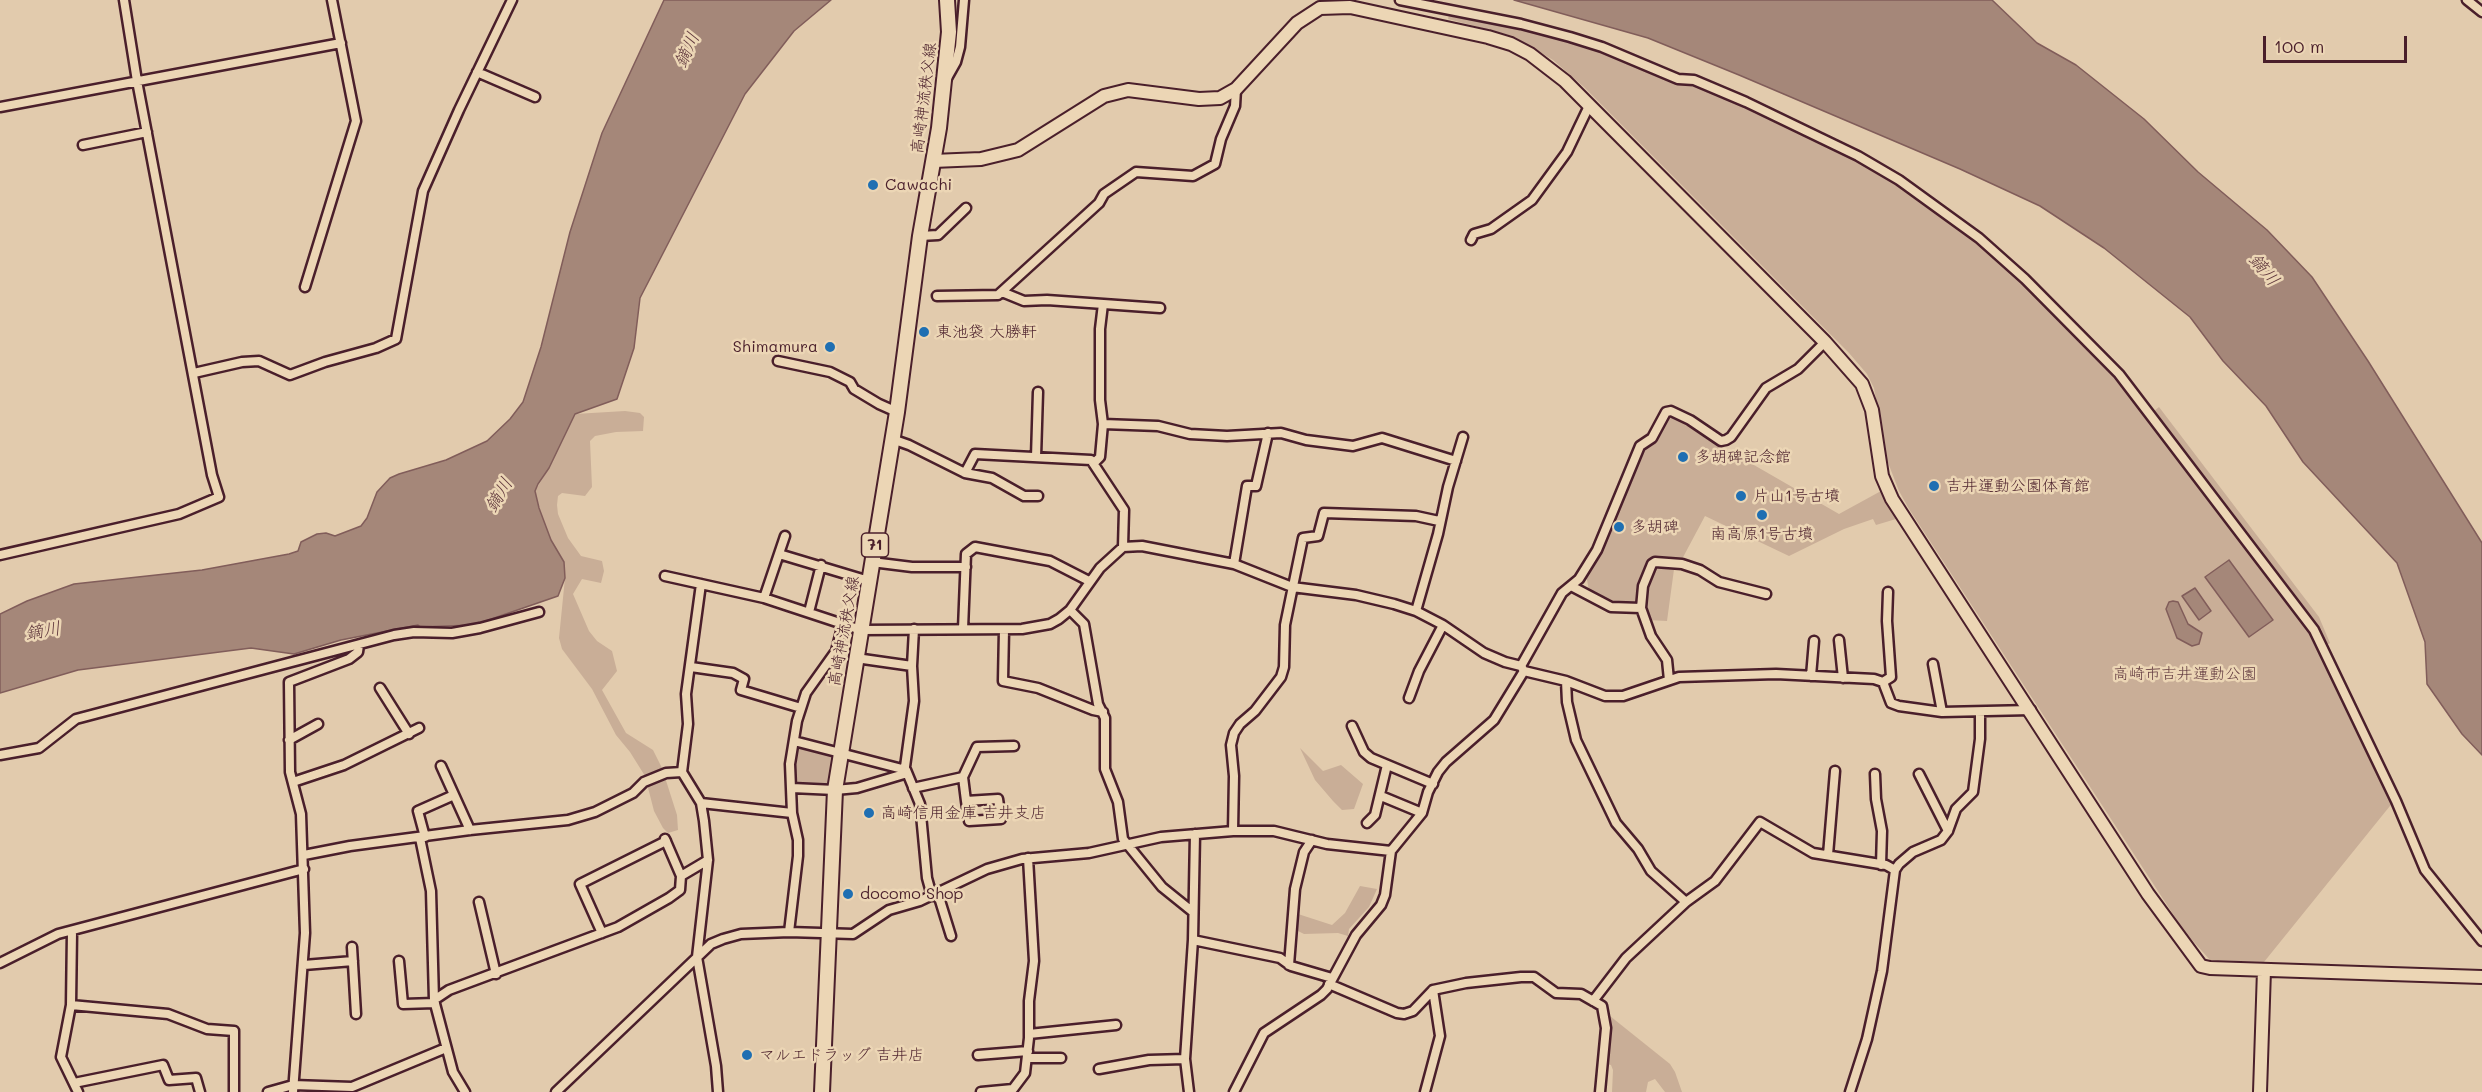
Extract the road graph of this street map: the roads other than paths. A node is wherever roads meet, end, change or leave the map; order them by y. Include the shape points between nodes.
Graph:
1 (124, 0) edge
2 (332, 0) edge
3 (512, 0) edge
4 (947, 0) edge
5 (964, 0) edge
6 (1400, 0) edge
7 (2467, 0) edge
8 (2482, 12) edge
9 (340, 43) junction
10 (477, 72) junction
11 (137, 81) junction
12 (945, 81) junction
13 (1236, 89) junction
14 (535, 97) dead end
15 (1589, 106) junction
16 (0, 107) edge
17 (147, 132) junction
18 (83, 145) dead end
19 (933, 161) junction
20 (966, 208) dead end
21 (920, 236) junction
22 (1472, 240) dead end
23 (305, 288) dead end
24 (1002, 292) junction
25 (937, 296) dead end
26 (1103, 304) junction
27 (1160, 308) dead end
28 (1825, 342) junction
29 (778, 361) dead end
30 (194, 373) junction
31 (1038, 392) dead end
32 (897, 412) junction
33 (1103, 424) junction
34 (1268, 433) junction
35 (1463, 436) dead end
36 (892, 439) junction
37 (1036, 457) junction
38 (1456, 461) junction
39 (1094, 463) junction
40 (965, 474) junction
41 (1038, 496) dead end
42 (1439, 521) junction
43 (785, 536) dead end
44 (1123, 547) junction
45 (779, 554) junction
46 (0, 555) edge
47 (872, 562) junction
48 (1234, 564) junction
49 (821, 565) junction
50 (966, 567) junction
51 (665, 576) dead end
52 (869, 581) junction
53 (1089, 581) junction
54 (701, 584) junction
55 (1571, 586) junction
56 (1292, 587) junction
57 (1888, 592) dead end
58 (1766, 594) dead end
59 (764, 598) junction
60 (1641, 608) junction
61 (1070, 610) junction
62 (1416, 611) junction
63 (539, 612) dead end
64 (809, 612) junction
65 (843, 624) junction
66 (1443, 625) junction
67 (914, 629) junction
68 (963, 629) junction
69 (861, 630) junction
70 (1004, 630) junction
71 (1839, 640) dead end
72 (1814, 642) dead end
73 (360, 645) junction
74 (856, 658) junction
75 (1933, 664) dead end
76 (912, 666) junction
77 (691, 667) junction
78 (1522, 668) junction
79 (1811, 676) junction
80 (1843, 678) junction
81 (1669, 680) junction
82 (1566, 681) junction
83 (1883, 682) junction
84 (380, 688) dead end
85 (1409, 698) dead end
86 (801, 708) junction
87 (2031, 710) junction
88 (1103, 712) junction
89 (1942, 712) junction
90 (1980, 712) junction
91 (318, 724) dead end
92 (1352, 726) dead end
93 (419, 728) dead end
94 (409, 734) junction
95 (290, 740) junction
96 (794, 741) junction
97 (1014, 746) dead end
98 (840, 752) junction
99 (0, 755) edge
100 (1387, 765) junction
101 (441, 766) dead end
102 (906, 770) junction
103 (1835, 771) dead end
104 (682, 772) junction
105 (1875, 774) dead end
106 (1919, 774) dead end
107 (963, 777) junction
108 (293, 782) junction
109 (1433, 784) junction
110 (792, 788) junction
111 (913, 788) junction
112 (835, 790) junction
113 (454, 795) junction
114 (1381, 796) junction
115 (966, 801) junction
116 (700, 803) junction
117 (792, 813) junction
118 (1422, 813) junction
119 (1367, 824) dead end
120 (470, 830) junction
121 (1233, 831) junction
122 (1948, 831) junction
123 (1195, 834) junction
124 (423, 838) junction
125 (1312, 840) junction
126 (1126, 844) junction
127 (1391, 851) junction
128 (304, 855) junction
129 (1828, 855) junction
130 (1028, 858) junction
131 (708, 860) junction
132 (1881, 865) junction
133 (304, 869) junction
134 (1895, 870) junction
135 (681, 876) junction
136 (935, 895) junction
137 (479, 902) dead end
138 (1686, 902) junction
139 (1193, 912) junction
140 (72, 932) junction
141 (789, 932) junction
142 (602, 933) junction
143 (828, 935) junction
144 (951, 936) dead end
145 (1192, 940) junction
146 (2482, 941) edge
147 (352, 947) dead end
148 (697, 957) junction
149 (353, 961) junction
150 (399, 961) dead end
151 (0, 963) edge
152 (1289, 964) junction
153 (304, 965) junction
154 (2264, 970) junction
155 (496, 974) junction
156 (2482, 977) edge
157 (1330, 981) junction
158 (1433, 990) junction
159 (435, 1001) junction
160 (1593, 1001) junction
161 (71, 1005) junction
162 (356, 1014) dead end
163 (1116, 1025) dead end
164 (1029, 1034) junction
165 (446, 1048) junction
166 (978, 1055) dead end
167 (1027, 1055) junction
168 (1061, 1058) dead end
169 (1185, 1059) junction
170 (1099, 1069) dead end
171 (74, 1083) junction
172 (293, 1089) edge
173 (78, 1092) edge
174 (200, 1092) edge
175 (234, 1092) edge
176 (268, 1092) edge
177 (465, 1092) edge
178 (556, 1092) edge
179 (718, 1092) edge
180 (822, 1092) edge
181 (981, 1092) edge
182 (1190, 1092) edge
183 (1234, 1092) edge
184 (1425, 1092) edge
185 (1600, 1092) edge
186 (1850, 1092) edge
187 (2260, 1092) edge

1 - 11 street
2 - 9 street
3 - 10 street
4 - 12 main road, 高崎神流秩父線 / 71
5 - 12 street via 960,47
6 - 146 street via 1570,37 1746,102 1899,180 1986,245 2062,315 2125,381 2314,630 2426,870
7 - 8 street
9 - 11 street
9 - 23 street via 356,121
10 - 14 street
10 - 30 street via 423,190 396,339 290,375 259,361
11 - 16 street
11 - 17 street
12 - 19 main road, 高崎神流秩父線 / 71
13 - 15 street via 1297,23 1320,8 1350,7 1511,44 1548,66
13 - 19 street via 1220,98 1199,99 1128,90 1104,96 1018,150 981,159
13 - 24 street via 1235,106 1215,164 1193,176 1136,172 1127,177 1104,194 1099,203
15 - 22 street via 1567,152 1532,200 1491,229 1474,234
15 - 28 street
17 - 18 street
17 - 30 street
19 - 21 main road, 高崎神流秩父線 / 71
20 - 21 street via 939,235
21 - 32 main road, 高崎神流秩父線 / 71
24 - 25 street via 992,296
24 - 26 street via 1024,301
26 - 27 street
26 - 33 street
28 - 55 street via 1798,369 1766,388 1726,440 1721,441 1690,420 1666,412 1652,438 1640,446 1597,550
28 - 87 street via 1862,384 1872,410 1882,476 1892,499
29 - 32 street via 830,372
30 - 46 street via 219,497 179,514
31 - 37 street
32 - 36 main road, 高崎神流秩父線 / 71
33 - 34 street via 1158,426 1218,436
33 - 39 street via 1100,457
34 - 38 street via 1353,446 1389,439
34 - 48 street via 1256,486 1247,486
35 - 38 street
36 - 40 street
36 - 47 main road, 高崎神流秩父線 / 71
37 - 39 street
37 - 40 street via 975,454
38 - 42 street
39 - 44 street via 1124,510
40 - 41 street via 992,478 1024,496
42 - 56 street via 1416,516 1324,513 1318,536 1303,538
42 - 62 street
43 - 45 street
44 - 48 street via 1142,546
44 - 53 street
45 - 49 street
45 - 59 street
47 - 50 street
47 - 52 main road, 高崎神流秩父線 / 71
48 - 56 street
49 - 52 street
49 - 64 street
50 - 53 street via 966,554 982,547 1050,561
50 - 68 street
51 - 54 street
52 - 69 main road, 高崎神流秩父線 / 71
53 - 61 street
54 - 59 street
54 - 77 street
55 - 60 street via 1611,607
55 - 78 street via 1563,593
56 - 62 street via 1376,598
56 - 121 street via 1281,676 1240,724 1231,745
57 - 83 street via 1891,677
58 - 60 street via 1719,582 1682,564 1655,562 1643,586
59 - 64 street
60 - 81 street via 1651,636 1667,660
61 - 70 street via 1050,624
61 - 88 street via 1084,624 1098,704
62 - 66 street
63 - 73 street via 480,628 452,633 414,632
64 - 65 street
65 - 69 street
65 - 86 street via 836,651 806,693
66 - 78 street via 1484,653
66 - 85 street
67 - 68 street
67 - 69 street
67 - 76 street
68 - 70 street
69 - 74 main road, 高崎神流秩父線 / 71
70 - 88 street via 1003,681 1038,688
71 - 80 street
72 - 79 street
73 - 95 street via 358,652 348,659 289,682
73 - 99 street via 76,718 39,748
74 - 76 street
74 - 98 main road, 高崎神流秩父線 / 71
75 - 89 street
76 - 102 street via 914,701
77 - 86 street via 733,673 744,679 741,690
77 - 104 street
78 - 82 street
78 - 109 street via 1494,720 1446,762
79 - 80 street
79 - 81 street
80 - 83 street
81 - 82 street via 1613,697
82 - 138 street via 1576,740 1616,824 1652,871
83 - 89 street via 1891,703
84 - 94 street
86 - 96 street
87 - 90 street
87 - 154 street via 2148,894 2200,966
88 - 126 street via 1103,762 1116,795
89 - 90 street
90 - 122 street via 1973,792 1956,809
91 - 95 street
92 - 100 street via 1364,752
93 - 94 street
94 - 108 street via 344,765
95 - 108 street
96 - 98 street
96 - 110 street via 790,764
97 - 107 street via 977,747
98 - 102 street
98 - 112 main road, 高崎神流秩父線 / 71
100 - 109 street
100 - 114 street
101 - 113 street
102 - 111 street
102 - 112 street via 885,782
103 - 129 street
104 - 116 street
104 - 120 street via 666,773 644,782 633,793 595,812 568,820
105 - 132 street
106 - 122 street
107 - 111 street
107 - 115 street
108 - 128 street via 301,814
109 - 118 street
110 - 112 street
110 - 117 street
111 - 136 street via 922,814 927,878
112 - 143 main road, 高崎神流秩父線 / 71
113 - 120 street
113 - 124 street via 418,811
114 - 118 street
114 - 119 street via 1375,815
115 - 115 street via 969,821 1001,819 998,799
116 - 117 street
116 - 131 street
117 - 141 street via 798,856
118 - 127 street
120 - 124 street
121 - 123 street
121 - 125 street via 1274,831
122 - 134 street via 1941,840 1913,852
123 - 126 street
123 - 139 street
124 - 128 street
124 - 159 street via 431,891
125 - 127 street
125 - 152 street via 1304,852 1295,889
126 - 130 street via 1089,853
126 - 139 street via 1162,887
127 - 157 street via 1381,905 1356,935
128 - 133 street
129 - 132 street
129 - 138 street via 1813,853 1760,822 1715,881
130 - 136 street via 987,869
130 - 164 street via 1034,961
131 - 135 street
131 - 148 street
132 - 134 street
133 - 140 street
133 - 153 street
134 - 186 street via 1882,971
135 - 142 street via 680,890 669,898
135 - 142 street via 665,840 580,884
136 - 143 street via 889,910 859,932
136 - 144 street
137 - 155 street
138 - 160 street via 1626,958
139 - 145 street
140 - 151 street via 58,934
140 - 161 street
141 - 143 street
141 - 148 street via 732,937 711,944
142 - 155 street
143 - 180 main road, 高崎神流秩父線 / 71
145 - 152 street via 1271,956
145 - 169 street
147 - 149 street
148 - 178 street
148 - 179 street
149 - 153 street
149 - 162 street
150 - 159 street via 403,1004
152 - 157 street
153 - 172 street
154 - 156 street
154 - 187 street
155 - 159 street via 449,990
157 - 158 street via 1404,1014 1413,1011
157 - 183 street via 1321,995 1264,1033
158 - 160 street via 1534,977 1556,993 1581,994
158 - 184 street via 1440,1036
159 - 165 street
160 - 185 street via 1602,1006 1606,1028
161 - 171 street via 61,1057
161 - 175 street via 168,1014 207,1029 234,1031
163 - 164 street
164 - 167 street
165 - 172 street via 352,1087
165 - 177 street via 453,1072
166 - 167 street
167 - 168 street
167 - 181 street via 1025,1073 1013,1089
169 - 170 street via 1149,1060
169 - 182 street
171 - 173 street
171 - 174 street via 163,1065 169,1080 196,1078
172 - 176 street

